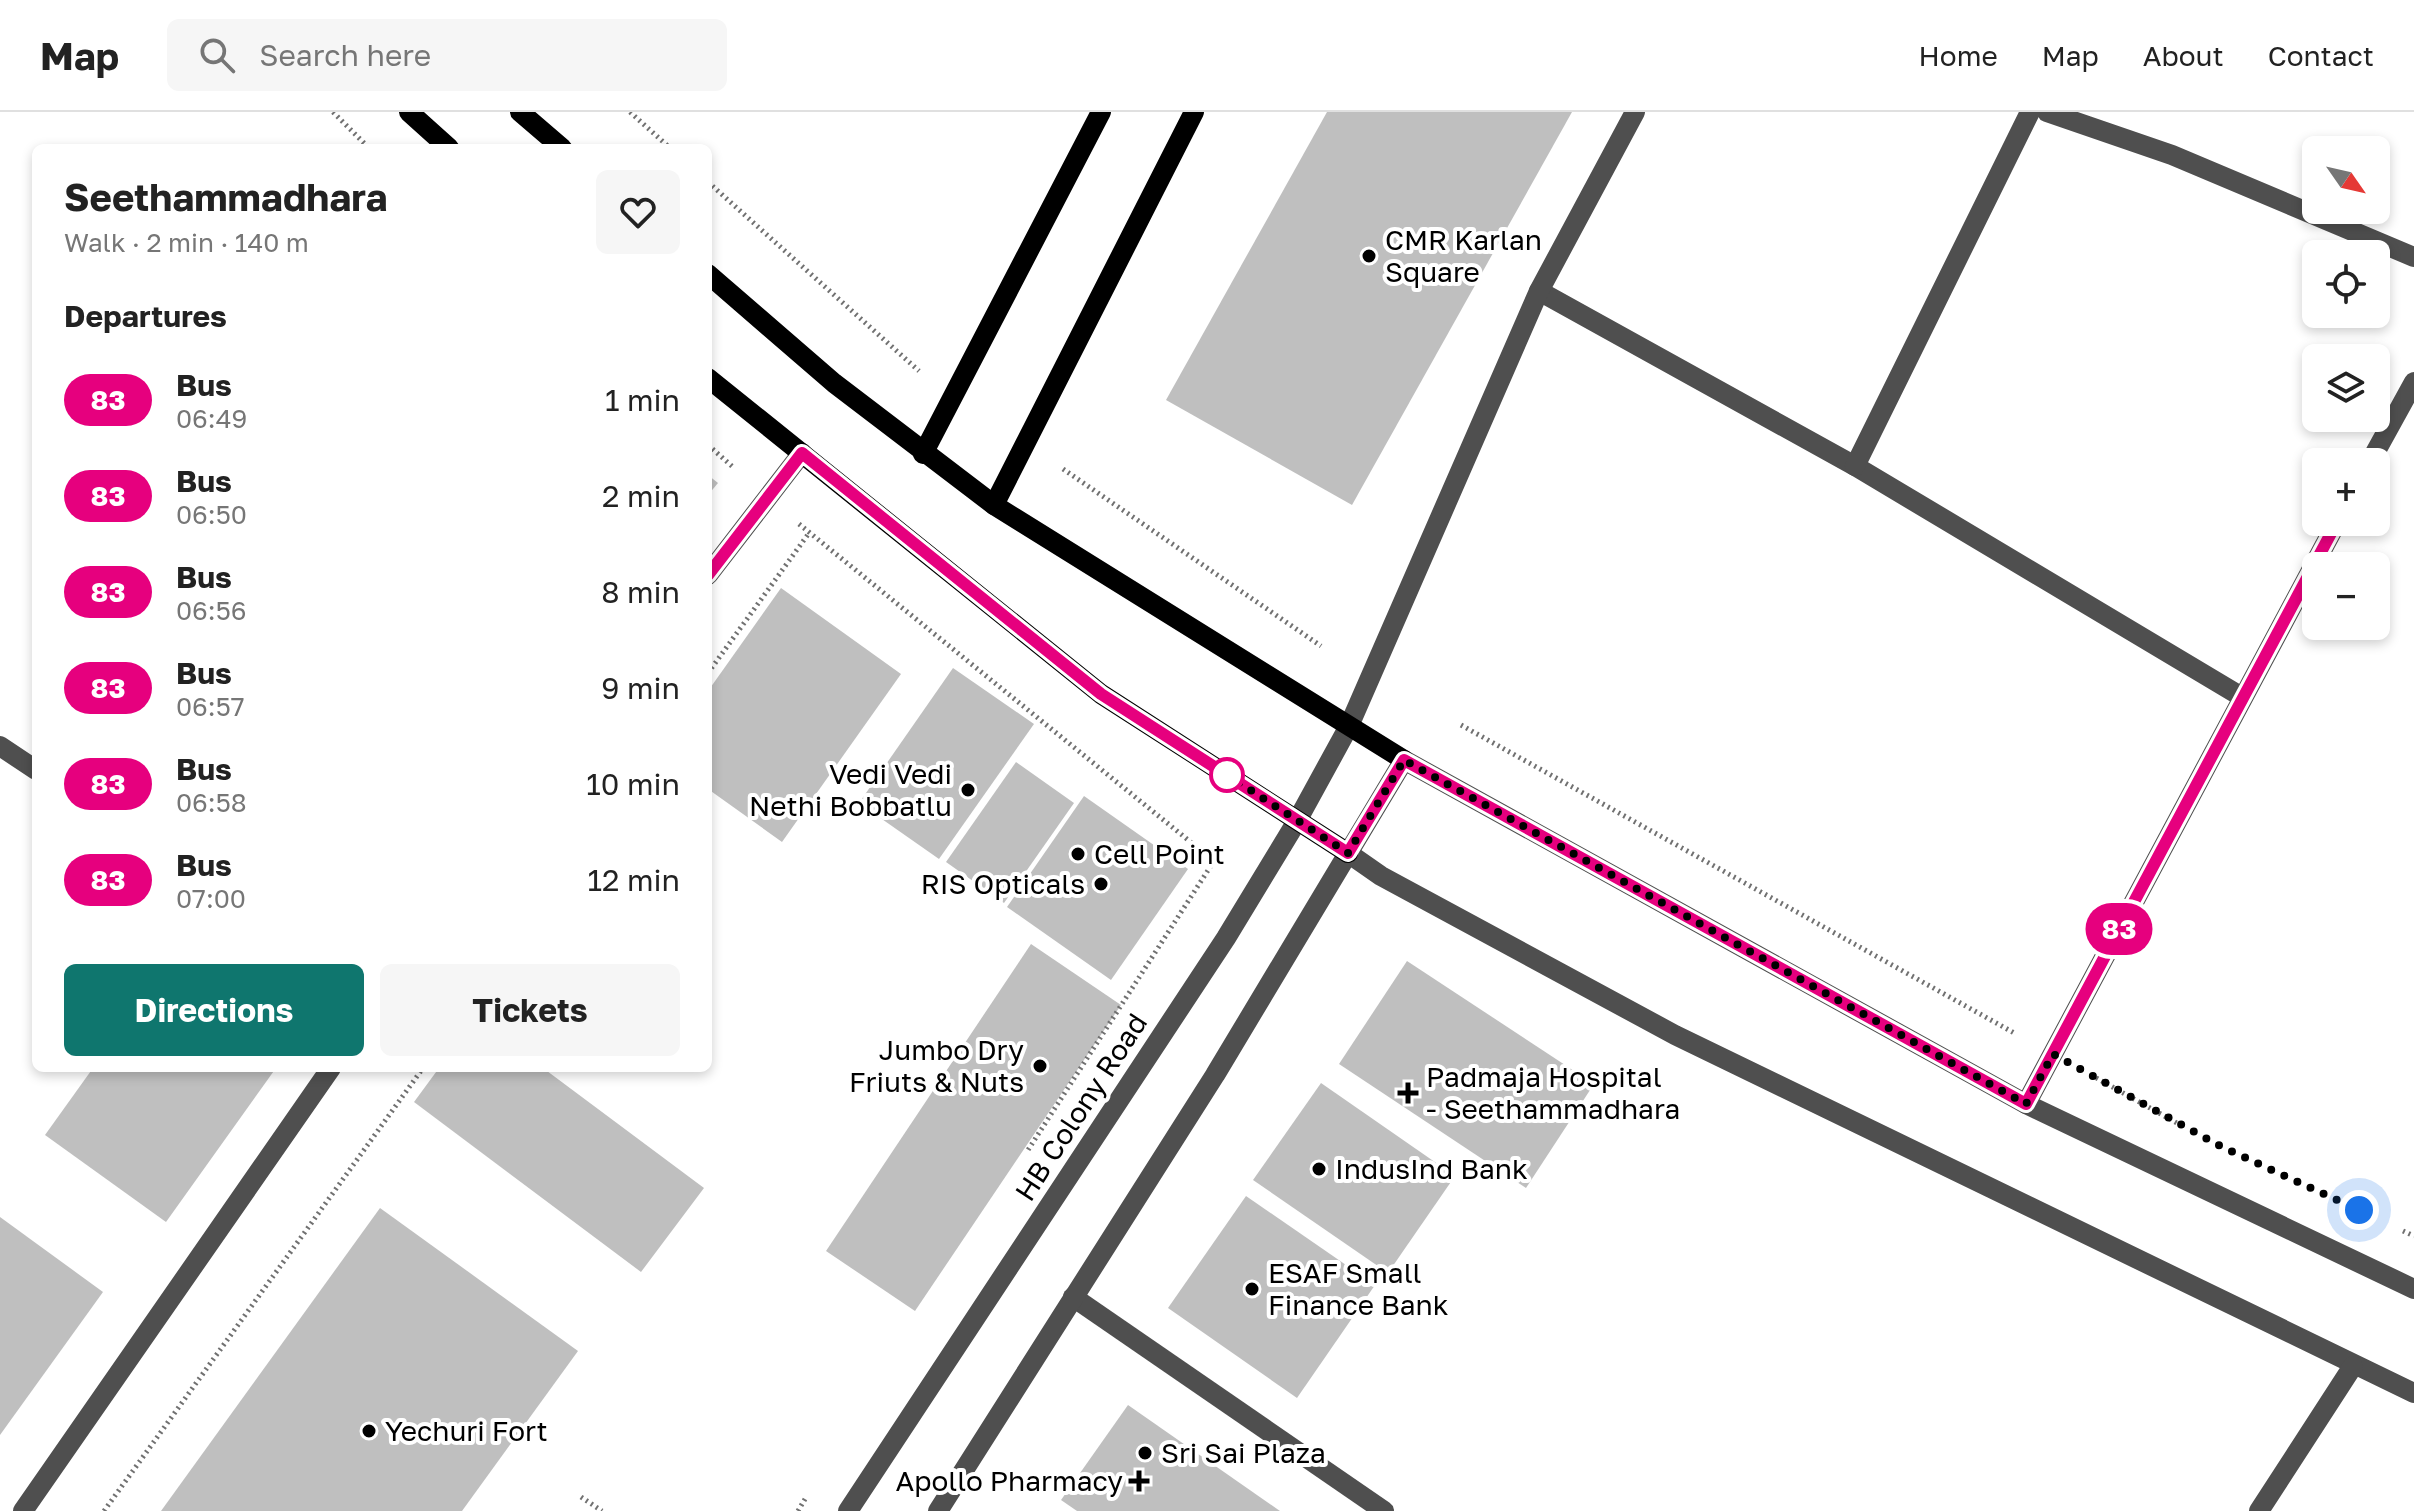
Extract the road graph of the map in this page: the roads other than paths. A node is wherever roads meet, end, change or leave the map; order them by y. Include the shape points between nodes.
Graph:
1 (409, 112) edge
2 (520, 112) edge
3 (1101, 112) edge
4 (1194, 112) edge
5 (1635, 112) edge
6 (2030, 112) edge
7 (2047, 112) edge
8 (445, 144) edge
9 (557, 144) edge
10 (2414, 257) edge
11 (712, 277) edge
12 (1539, 291) junction
13 (712, 381) edge
14 (2413, 388) edge
15 (2378, 448) edge
16 (802, 453) junction
17 (923, 454) junction
18 (1855, 466) junction
19 (994, 505) junction
20 (2329, 536) edge
21 (712, 570) edge
22 (2242, 697) junction
23 (1349, 726) junction
24 (0, 746) edge
25 (1404, 760) junction
26 (32, 767) edge
27 (1297, 821) junction
28 (1348, 853) junction
29 (328, 1072) edge
30 (2026, 1104) junction
31 (2414, 1289) edge
32 (1073, 1297) junction
33 (2353, 1366) junction
34 (2414, 1393) edge
35 (23, 1511) edge
36 (848, 1511) edge
37 (938, 1511) edge
38 (1384, 1511) edge
39 (2259, 1511) edge

1 - 8 main road
2 - 9 main road
3 - 17 main road
4 - 19 main road
5 - 12 street, HB Colony Road
6 - 18 street
7 - 10 street via 2172,155
11 - 17 main road
12 - 18 street
12 - 23 street, HB Colony Road
13 - 16 main road
14 - 15 street
16 - 21 street
16 - 27 main road via 1101,694
17 - 19 main road
18 - 22 street
19 - 23 main road
20 - 22 street
22 - 30 street
23 - 25 main road
23 - 27 street, HB Colony Road
24 - 26 street
25 - 28 street
25 - 30 street
27 - 28 main road
27 - 36 street, HB Colony Road via 1226,938
28 - 32 street
28 - 33 street via 1381,876 1675,1035
29 - 35 street
30 - 31 street
32 - 37 street
32 - 38 street
33 - 34 street
33 - 39 street

